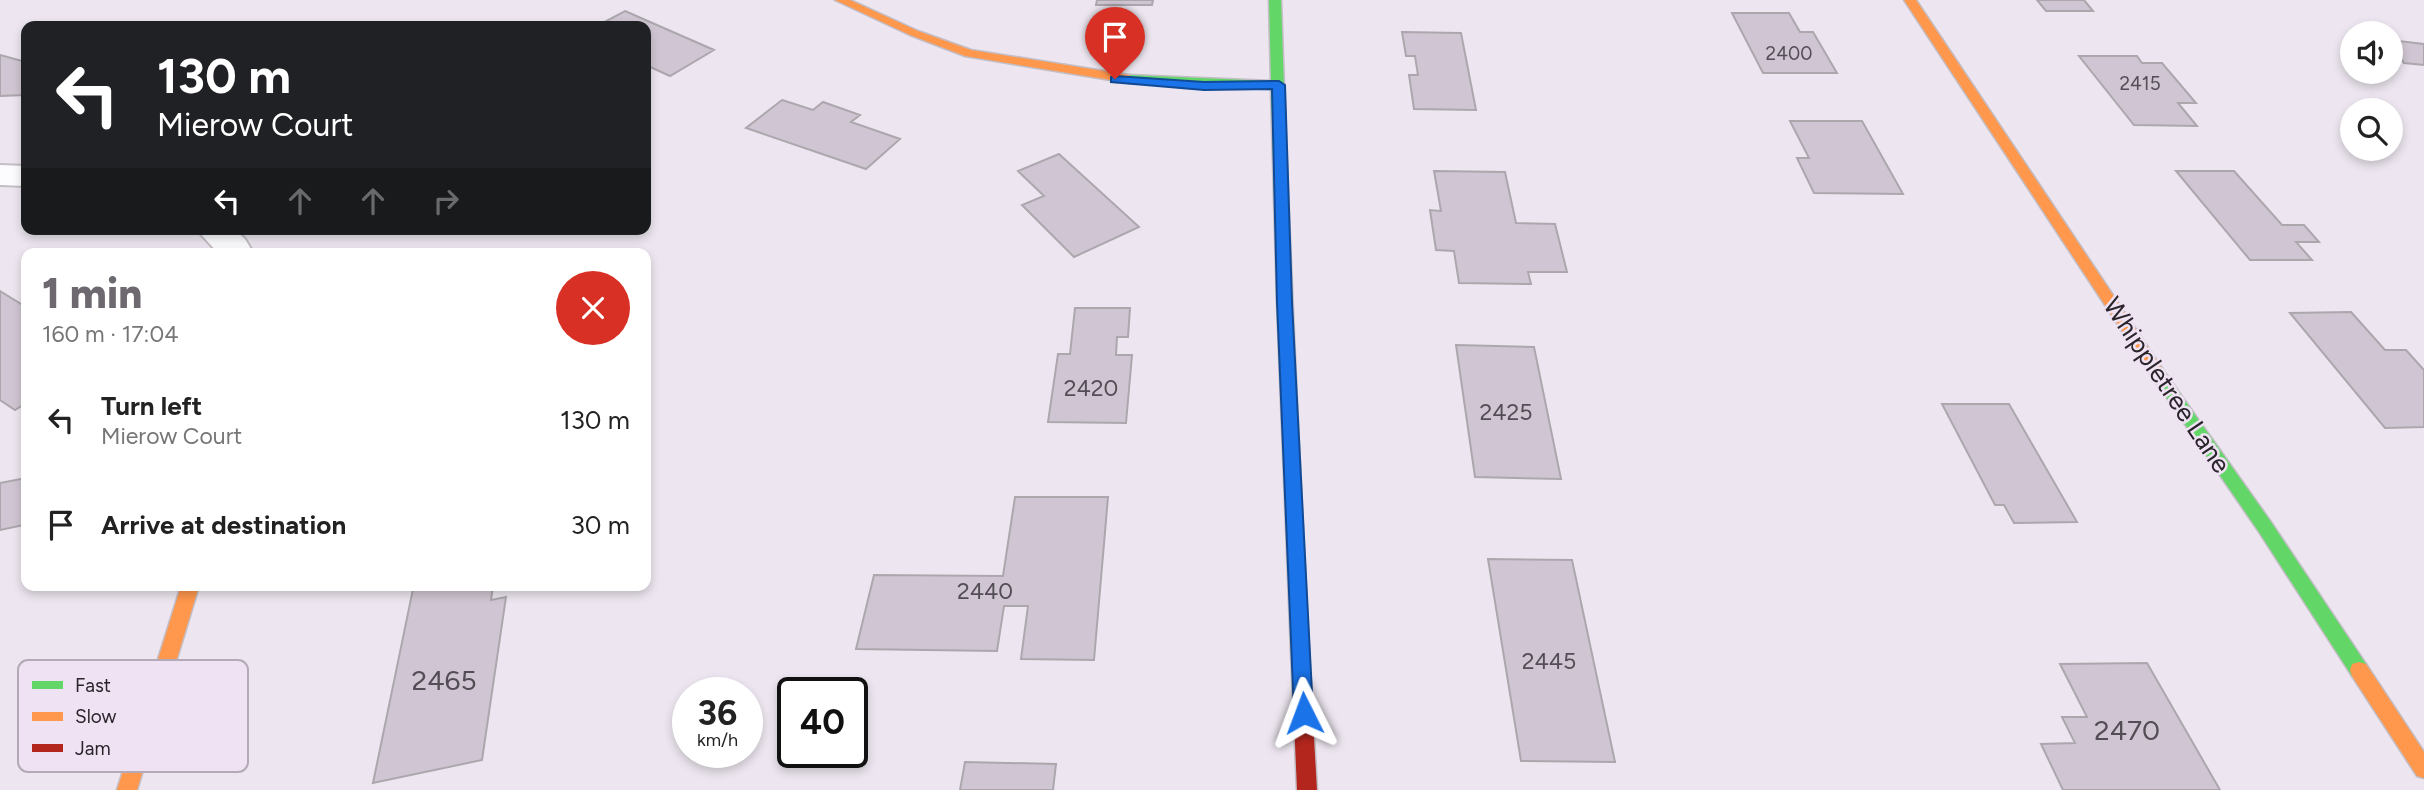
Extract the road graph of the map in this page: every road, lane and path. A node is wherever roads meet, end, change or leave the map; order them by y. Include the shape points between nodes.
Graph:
1 (841, 0) edge
2 (1275, 0) edge
3 (1910, 0) edge
4 (1279, 85) junction
5 (0, 175) edge
6 (21, 176) edge
7 (219, 235) edge
8 (231, 248) edge
9 (188, 591) edge
10 (167, 660) edge
11 (2424, 769) edge
12 (133, 772) edge
13 (127, 790) edge
14 (1307, 790) edge

1 - 4 street via 951,47 1009,61 1115,79 1204,86
2 - 4 street
3 - 11 street, Whippletree Lane
4 - 14 street via 1284,302
5 - 6 street
7 - 8 street
9 - 10 street
12 - 13 street

